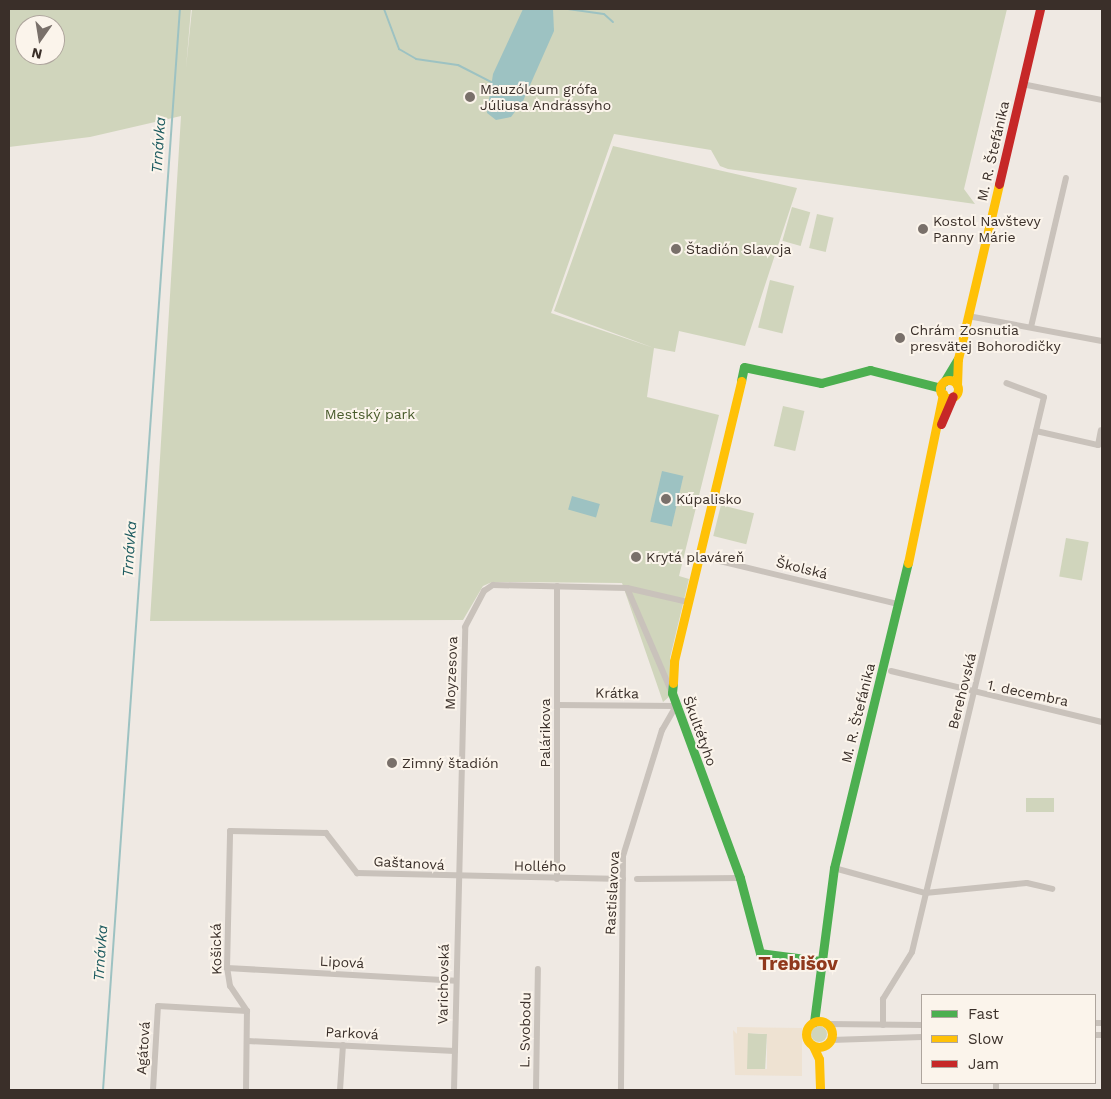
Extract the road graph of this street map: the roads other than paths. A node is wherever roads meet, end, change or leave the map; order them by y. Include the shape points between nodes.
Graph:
1 (1040, 9) edge
2 (1022, 84) junction
3 (1102, 100) edge
4 (1066, 178) dead end
5 (968, 316) junction
6 (1031, 327) junction
7 (1102, 341) edge
8 (958, 359) junction
9 (1006, 383) dead end
10 (957, 385) junction
11 (943, 388) junction
12 (953, 396) junction
13 (939, 427) junction
14 (1102, 430) edge
15 (1036, 431) junction
16 (699, 556) junction
17 (557, 586) junction
18 (627, 588) junction
19 (688, 602) junction
20 (898, 604) junction
21 (891, 671) dead end
22 (672, 694) junction
23 (974, 694) junction
24 (557, 704) junction
25 (676, 706) junction
26 (1102, 722) edge
27 (230, 832) joint
28 (834, 868) junction
29 (457, 878) junction
30 (740, 878) junction
31 (557, 879) junction
32 (623, 879) junction
33 (637, 879) dead end
34 (1052, 889) dead end
35 (925, 893) junction
36 (820, 960) junction
37 (227, 968) junction
38 (538, 969) dead end
39 (456, 981) junction
40 (247, 1011) junction
41 (821, 1023) junction
42 (886, 1025) junction
43 (921, 1025) edge
44 (890, 1037) junction
45 (921, 1037) edge
46 (248, 1041) junction
47 (828, 1043) junction
48 (343, 1044) junction
49 (813, 1046) junction
50 (455, 1051) junction
51 (819, 1059) junction
52 (153, 1090) edge
53 (246, 1090) edge
54 (340, 1090) edge
55 (454, 1090) edge
56 (536, 1090) edge
57 (621, 1090) edge
58 (820, 1090) edge

1 - 2 street, M. R. Štefánika
2 - 3 street
2 - 5 street, M. R. Štefánika
4 - 6 street
5 - 6 street
5 - 8 street, M. R. Štefánika
6 - 7 street
8 - 10 street, M. R. Štefánika
8 - 11 street, M. R. Štefánika
9 - 15 street, Berehovská via 1044,397
10 - 11 street
10 - 12 street, M. R. Štefánika
11 - 12 street
11 - 13 street, M. R. Štefánika
11 - 16 street, Škultétyho via 870,370 821,383 744,367
12 - 13 street, M. R. Štefánika
13 - 20 street, M. R. Štefánika
14 - 15 street via 1098,445
15 - 23 street, Berehovská
16 - 19 street, Škultétyho
16 - 20 street, Školská
17 - 18 street, Moyzesova
17 - 24 street, Palárikova
17 - 29 street, Moyzesova via 487,586 465,627
18 - 19 street, Moyzesova
18 - 22 street
19 - 22 street, Škultétyho via 674,661
20 - 28 street, M. R. Štefánika
21 - 23 street, 1. decembra
22 - 25 street, Škultétyho
23 - 26 street, 1. decembra
23 - 35 street, Berehovská
24 - 25 street, Krátka
24 - 31 street, Palárikova
25 - 30 street, Škultétyho
25 - 32 street, Rastislavova via 662,730 623,856
27 - 29 street, Gaštanová via 326,833 357,873
27 - 37 street, Košická
28 - 35 street
28 - 36 street, M. R. Štefánika
29 - 31 street, Hollého
29 - 39 street, Varichovská
30 - 33 street
30 - 36 street, Škultétyho via 760,953
31 - 32 street, Hollého
32 - 57 street, Rastislavova
34 - 35 street via 1027,883
35 - 42 street, Berehovská via 912,952 883,999
36 - 41 street, M. R. Štefánika via 817,1008
37 - 39 street, Lipová
37 - 40 street, Košická via 230,986
38 - 56 street, L. Svobodu
39 - 50 street, Varichovská
40 - 46 street
40 - 52 street, Agátová via 158,1006
41 - 42 street
41 - 47 street, M. R. Štefánika
41 - 49 street via 806,1034
42 - 43 street
42 - 44 street, Berehovská
44 - 45 street
44 - 47 street
46 - 48 street, Parková
46 - 53 street
47 - 49 street
47 - 51 street
48 - 50 street, Parková
48 - 54 street
49 - 51 street
50 - 55 street, Varichovská
51 - 58 street

